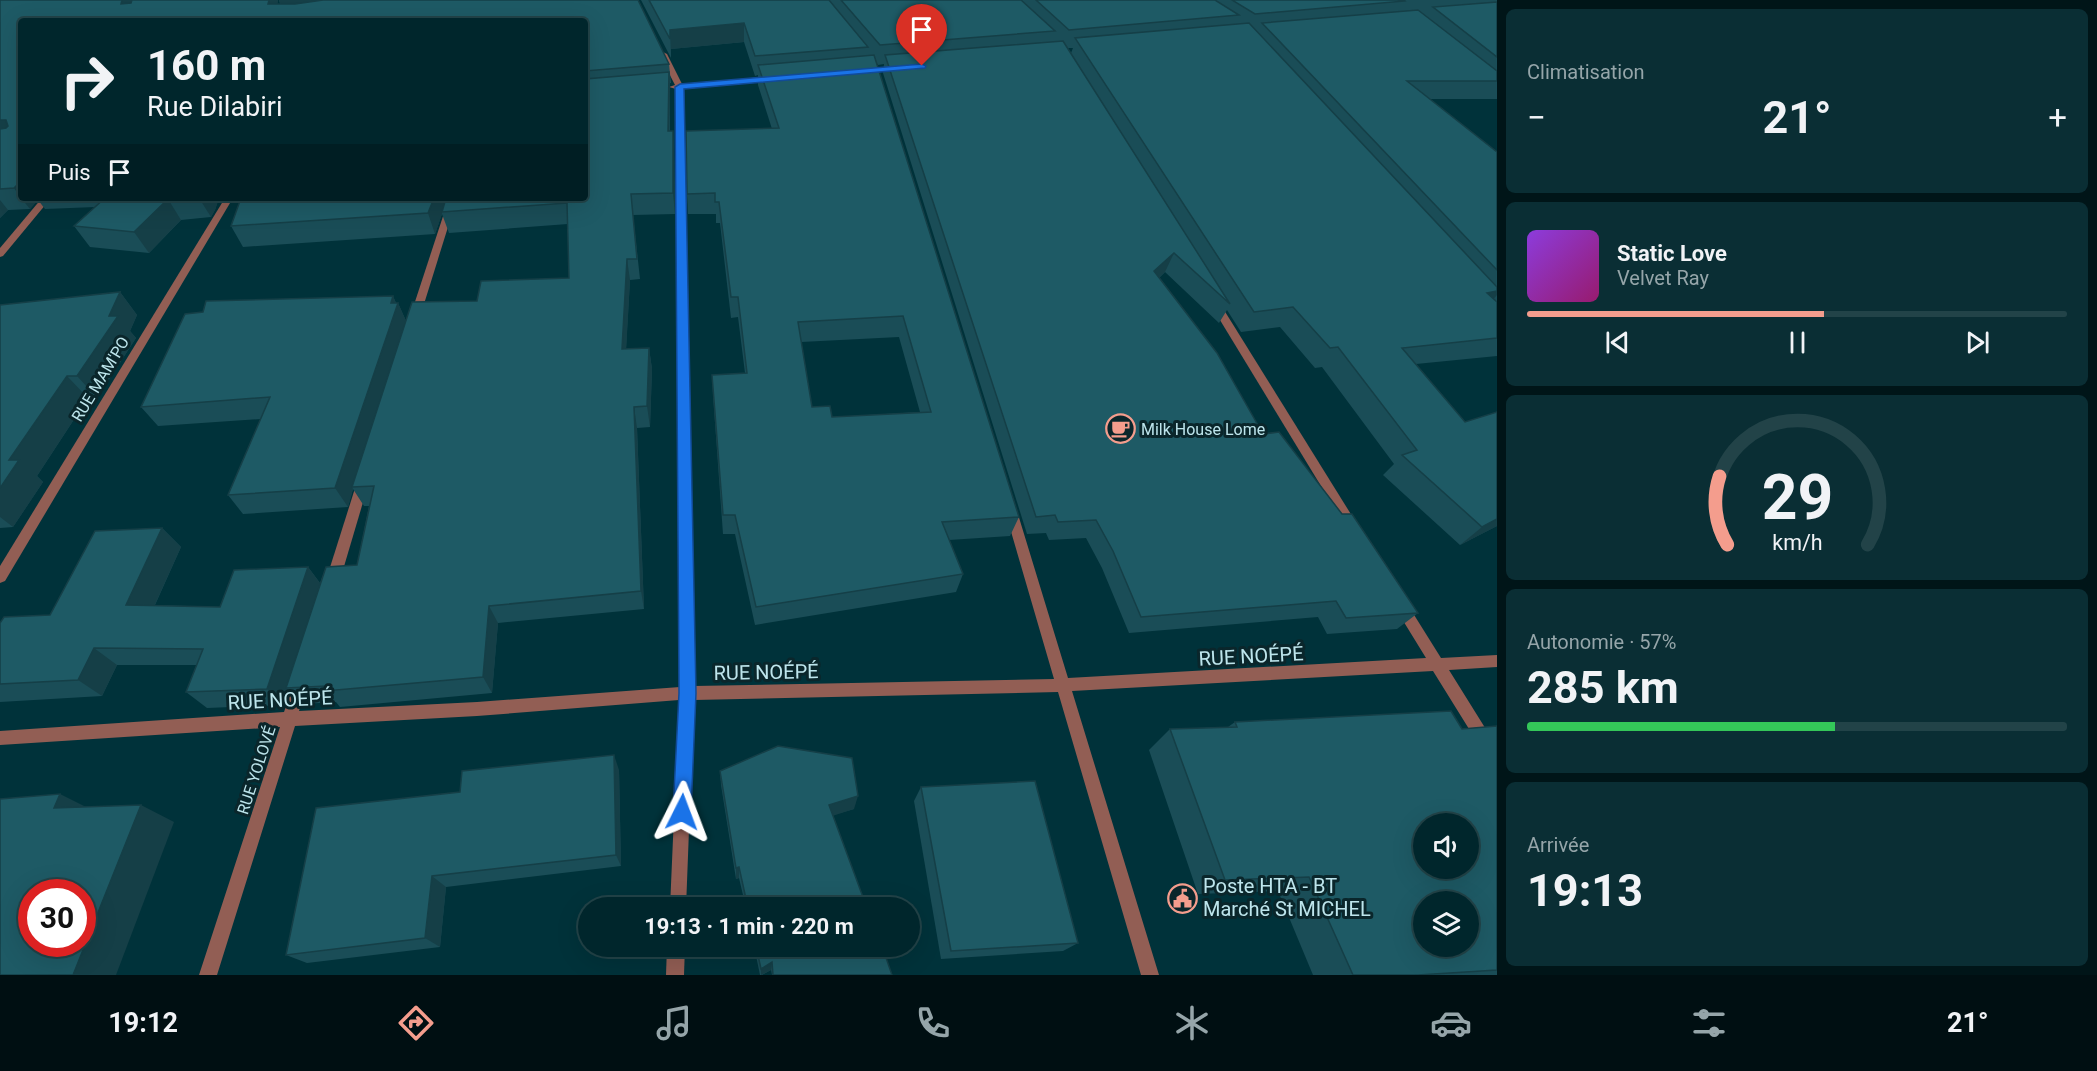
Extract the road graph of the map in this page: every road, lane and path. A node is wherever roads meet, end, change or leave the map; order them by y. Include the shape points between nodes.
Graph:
1 (655, 39) edge
2 (783, 78) edge
3 (674, 87) junction
4 (44, 201) edge
5 (227, 201) edge
6 (452, 201) edge
7 (0, 254) edge
8 (1205, 288) edge
9 (410, 334) edge
10 (368, 470) edge
11 (1009, 503) edge
12 (1362, 543) edge
13 (0, 577) edge
14 (328, 594) edge
15 (1393, 594) edge
16 (1497, 661) edge
17 (1437, 665) junction
18 (303, 674) edge
19 (1065, 685) junction
20 (687, 693) junction
21 (289, 719) junction
22 (0, 738) edge
23 (1497, 761) edge
24 (678, 897) edge
25 (676, 957) edge
26 (208, 975) edge
27 (675, 975) edge
28 (1150, 975) edge

1 - 3 street
2 - 3 street
3 - 20 street
4 - 7 street
5 - 13 street, RUE MAM'PO
6 - 9 street
8 - 12 street
10 - 14 street
11 - 19 street
15 - 17 street
16 - 17 street, RUE NOÉPÉ
17 - 19 street, RUE NOÉPÉ
17 - 23 street
18 - 21 street, RUE YOLOVÉ
19 - 20 street, RUE NOÉPÉ
19 - 28 street
20 - 21 street, RUE NOÉPÉ
20 - 24 street
21 - 22 street, RUE NOÉPÉ
21 - 26 street, RUE YOLOVÉ
25 - 27 street

